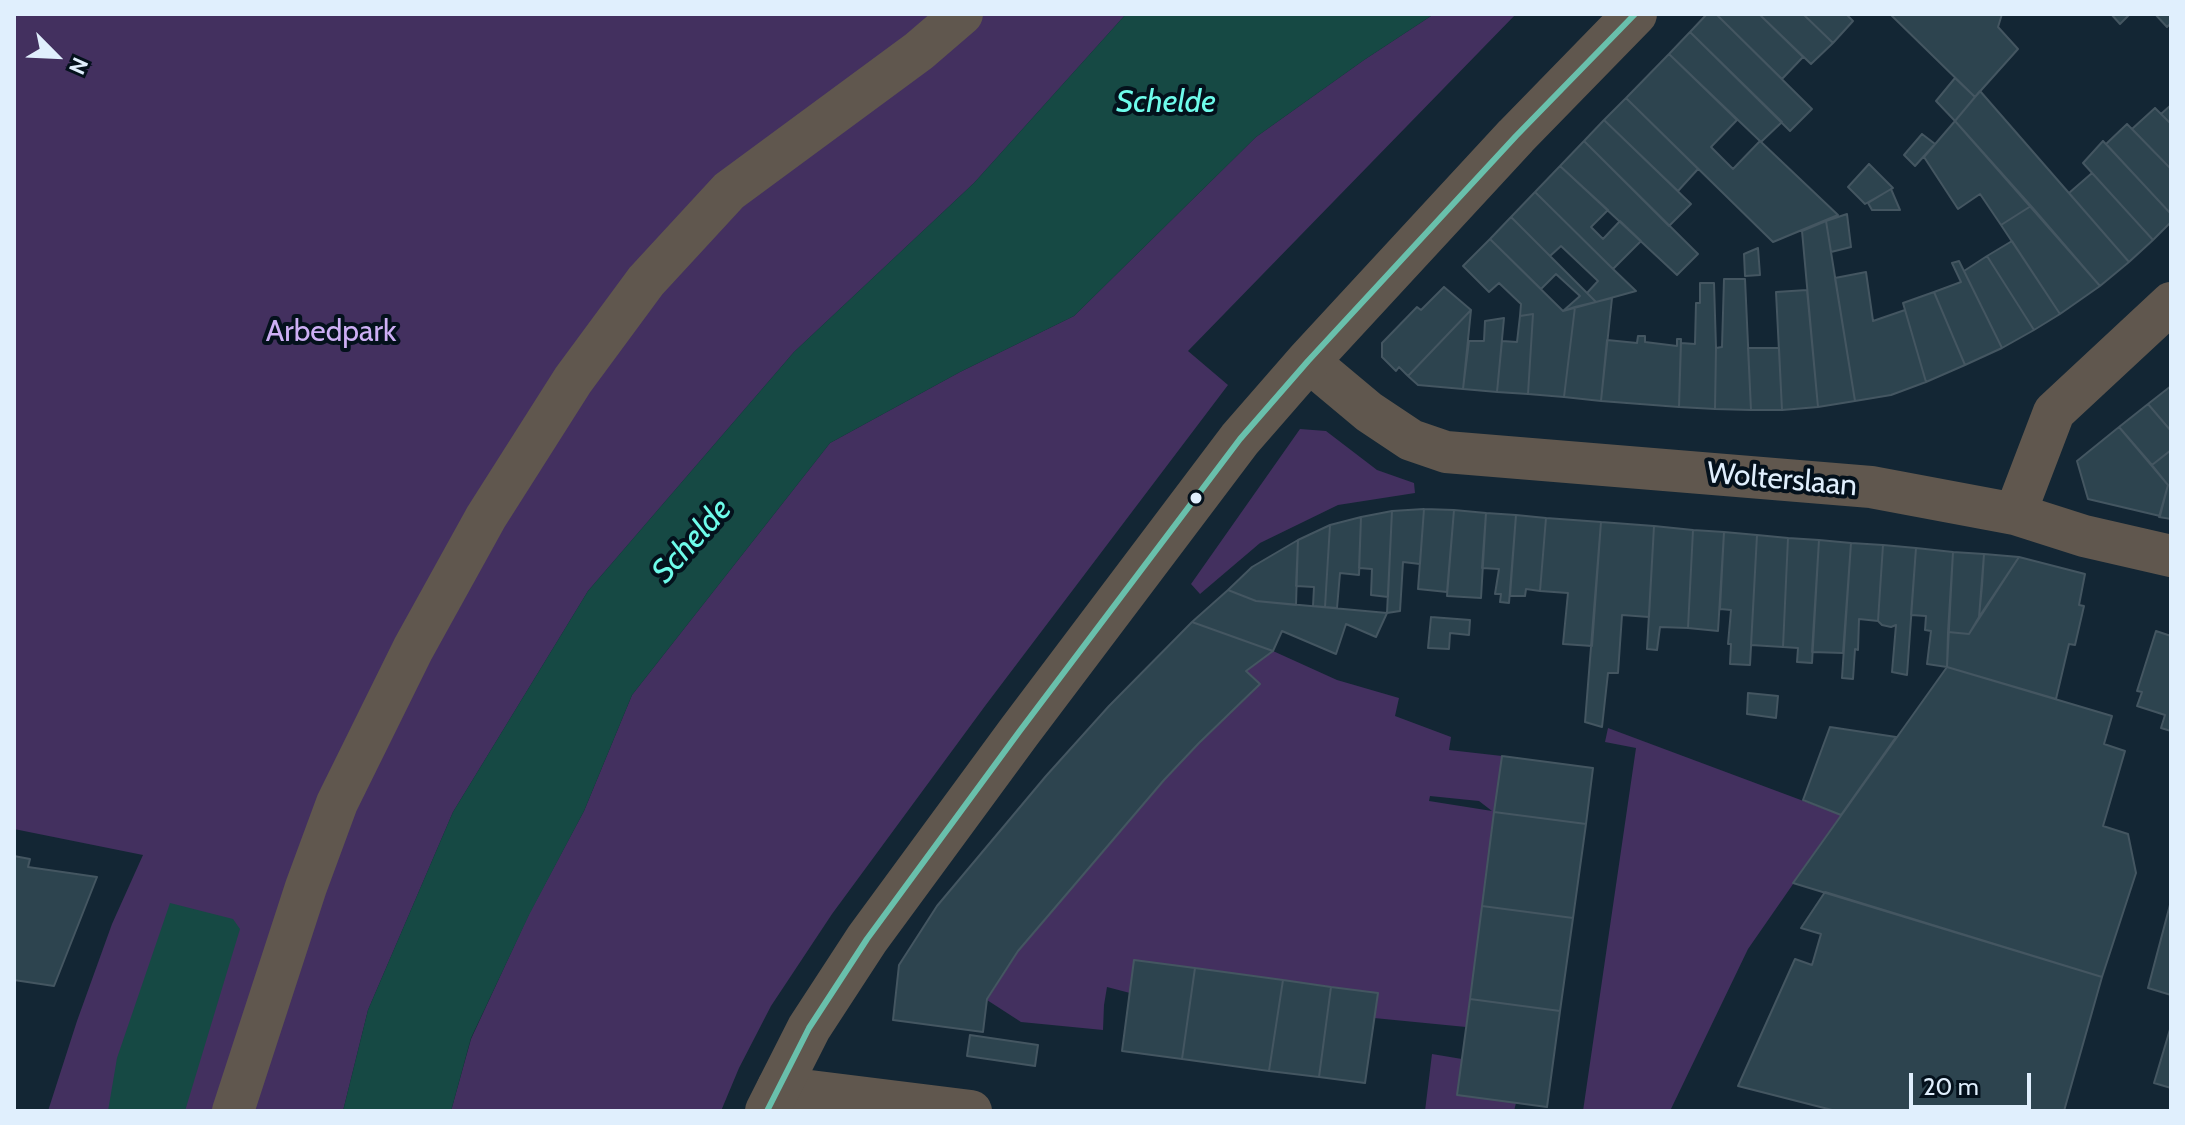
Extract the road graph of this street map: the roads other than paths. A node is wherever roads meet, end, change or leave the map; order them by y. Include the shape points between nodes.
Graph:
1 (962, 14) edge
2 (1635, 14) edge
3 (2171, 303) edge
4 (1308, 361) junction
5 (2015, 514) junction
6 (2171, 556) edge
7 (773, 1099) edge
8 (233, 1111) edge
9 (971, 1111) edge

1 - 8 street via 729,191 646,281 573,380 478,531 337,803
2 - 4 street
3 - 5 street via 2054,412
4 - 5 street, Wolterslaan via 1411,440 1446,452 1871,487
4 - 7 street via 1240,439 867,939 809,1028
5 - 6 street, Wolterslaan
7 - 9 street

